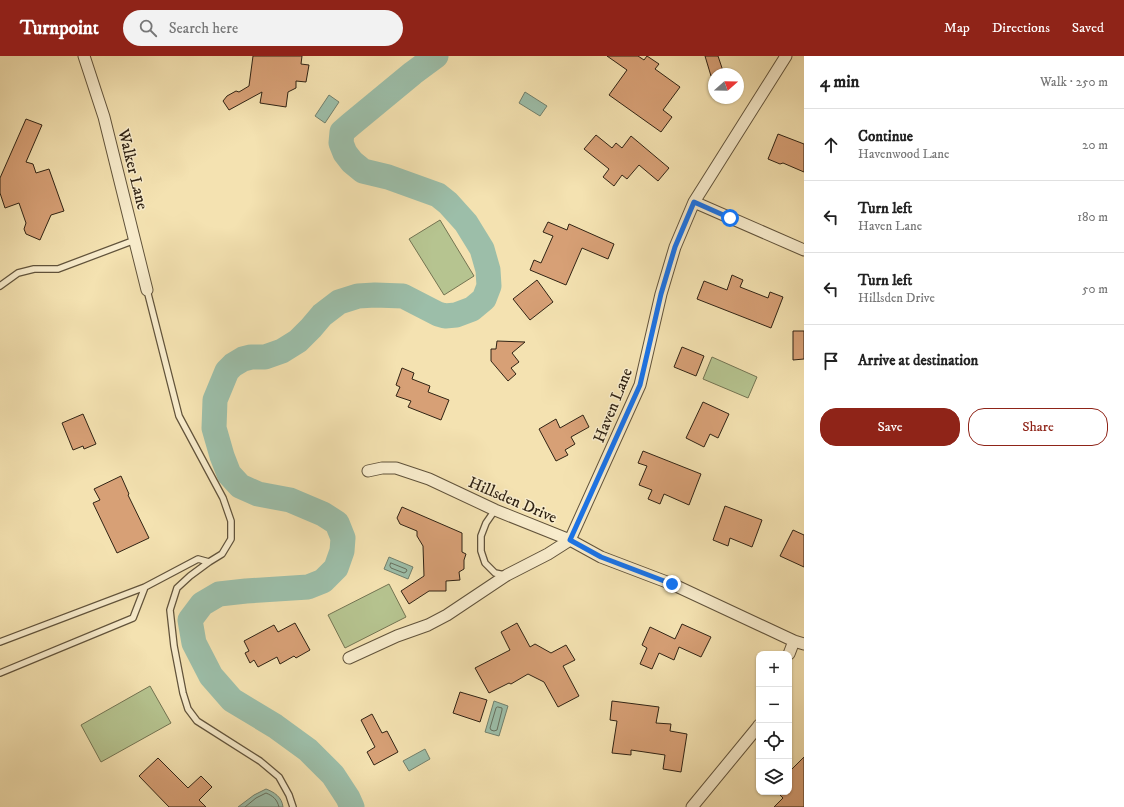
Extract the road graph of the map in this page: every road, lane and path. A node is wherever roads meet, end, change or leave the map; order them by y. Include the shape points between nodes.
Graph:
1 (84, 56) edge
2 (786, 56) edge
3 (694, 202) junction
4 (135, 240) junction
5 (804, 250) edge
6 (0, 286) edge
7 (148, 290) joint
8 (368, 470) dead end
9 (495, 510) junction
10 (570, 540) junction
11 (209, 562) junction
12 (507, 575) junction
13 (145, 587) junction
14 (0, 642) edge
15 (799, 642) edge
16 (792, 651) edge
17 (349, 658) dead end
18 (0, 673) edge
19 (756, 729) edge
20 (293, 807) edge
21 (692, 807) edge

1 - 4 street, Walker Lane via 104,117
2 - 3 street, Haven Lane
3 - 5 street
3 - 10 street, Haven Lane via 675,247 661,294 640,385
4 - 6 lane via 58,269 34,269 18,274
4 - 7 street, Walker Lane
7 - 11 lane via 179,416 223,498 231,521 231,539 222,554
8 - 9 street, Hillsden Drive via 396,468 429,479
9 - 10 street, Hillsden Drive
9 - 12 lane via 481,536 482,551 485,563 495,573
10 - 12 street
10 - 15 street, Hillsden Drive via 601,557 672,584
11 - 13 lane via 198,559
11 - 20 lane via 177,588 170,610 174,646 188,709 197,721 260,761 280,777 290,795
12 - 17 street via 447,616
13 - 14 lane
13 - 18 lane via 133,618
15 - 16 street, Hillsden Drive
19 - 21 street

